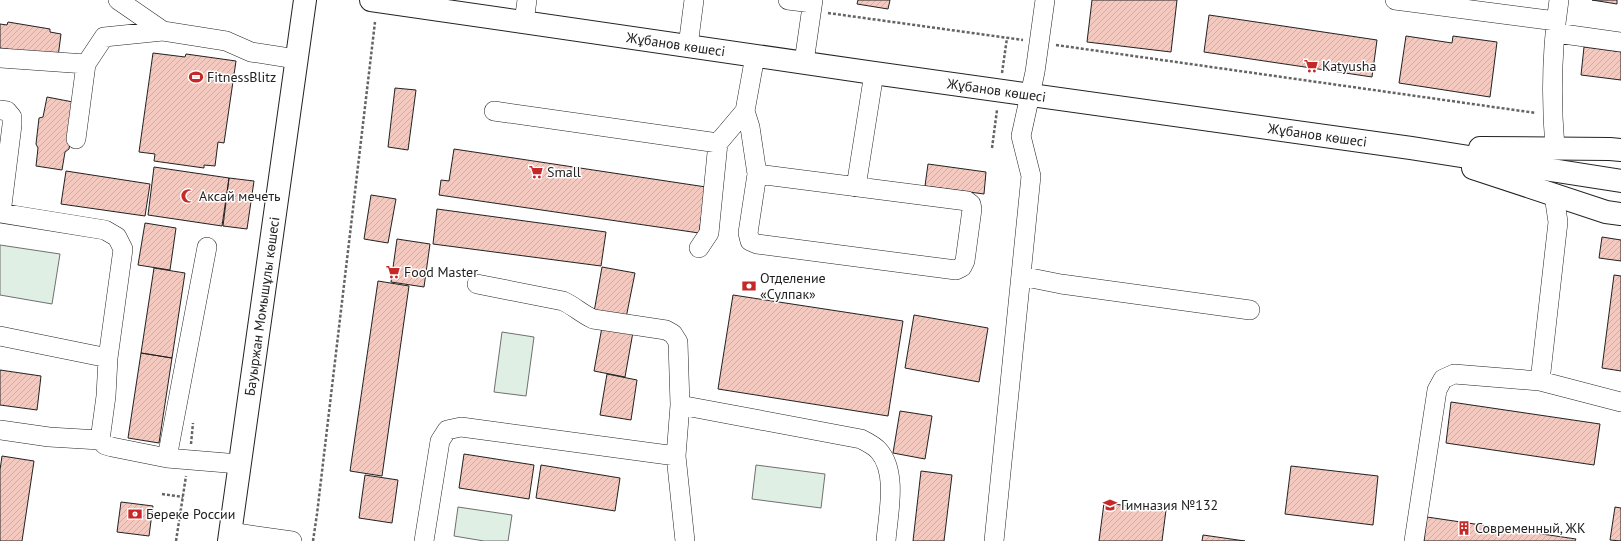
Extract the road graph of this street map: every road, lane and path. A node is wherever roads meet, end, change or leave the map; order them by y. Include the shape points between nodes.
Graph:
1 (118, 0) edge
2 (305, 0) edge
3 (371, 0) edge
4 (527, 0) edge
5 (694, 0) edge
6 (788, 0) edge
7 (1045, 0) edge
8 (1395, 0) edge
9 (1560, 0) edge
10 (813, 2) edge
11 (455, 6) edge
12 (375, 22) dead end
13 (524, 22) junction
14 (1556, 27) junction
15 (163, 31) junction
16 (1621, 42) edge
17 (1039, 43) junction
18 (688, 46) junction
19 (755, 56) junction
20 (0, 58) edge
21 (296, 59) junction
22 (804, 62) junction
23 (86, 64) junction
24 (874, 73) junction
25 (1029, 94) junction
26 (0, 110) edge
27 (494, 111) dead end
28 (745, 111) junction
29 (1552, 115) junction
30 (76, 139) dead end
31 (718, 143) junction
32 (1411, 148) junction
33 (1555, 148) junction
34 (1621, 150) edge
35 (757, 174) junction
36 (1621, 181) edge
37 (856, 187) junction
38 (1554, 195) junction
39 (1, 213) edge
40 (1621, 214) edge
41 (207, 247) dead end
42 (699, 248) dead end
43 (1021, 276) junction
44 (477, 284) dead end
45 (1250, 310) dead end
46 (0, 336) edge
47 (108, 358) junction
48 (1540, 381) junction
49 (1621, 402) edge
50 (680, 405) junction
51 (0, 430) edge
52 (100, 440) junction
53 (676, 456) junction
54 (167, 458) junction
55 (239, 464) junction
56 (162, 494) dead end
57 (230, 536) edge
58 (176, 541) edge
59 (292, 541) edge
60 (313, 541) edge
61 (424, 541) edge
62 (685, 541) edge
63 (886, 541) edge
64 (994, 541) edge
65 (1414, 541) edge

1 - 15 street
2 - 21 main road, Бауыржан Момышұлы көшесі
3 - 11 main road, Жұбанов көшесі
4 - 13 street
5 - 18 street
6 - 10 street
7 - 17 street
8 - 14 street
9 - 14 street
10 - 17 path via 820,12
10 - 22 street
11 - 13 main road, Жұбанов көшесі
12 - 60 path
13 - 18 main road, Жұбанов көшесі
14 - 16 street
14 - 29 street
15 - 21 street via 226,41 250,52
15 - 23 street via 104,37
17 - 25 street
17 - 29 path
18 - 19 main road, Жұбанов көшесі
19 - 22 main road, Жұбанов көшесі
19 - 28 street
20 - 23 street
21 - 55 main road, Бауыржан Момышұлы көшесі
22 - 24 main road, Жұбанов көшесі
23 - 30 street
24 - 25 main road, Жұбанов көшесі
24 - 37 street
25 - 32 main road, Жұбанов көшесі
25 - 43 street via 1021,136 1031,176
26 - 39 street via 7,111 12,117
27 - 31 street
28 - 31 street
28 - 35 street
29 - 33 street
31 - 42 street via 709,233
32 - 33 main road
32 - 36 main road, Жұбанов көшесі
32 - 38 main road
33 - 34 main road
35 - 37 street
35 - 37 street via 748,233 750,240 757,244 956,270 962,268 971,204 967,201
38 - 40 main road via 1606,212
38 - 48 street via 1558,222
39 - 47 street via 104,230 117,237 123,249
41 - 54 street
43 - 45 street
43 - 64 street
44 - 50 street via 563,301 594,319 666,330 673,334 678,342
46 - 47 street
47 - 52 street
48 - 49 street
48 - 65 street via 1454,374 1443,379 1438,390
50 - 53 street
50 - 63 street via 862,439 879,450 889,468 891,484
51 - 52 street via 49,437
52 - 54 street via 112,447
53 - 61 street via 461,427 447,430 440,441
53 - 62 street
54 - 55 street
55 - 57 main road, Бауыржан Момышұлы көшесі
56 - 58 path via 183,497
57 - 59 street

